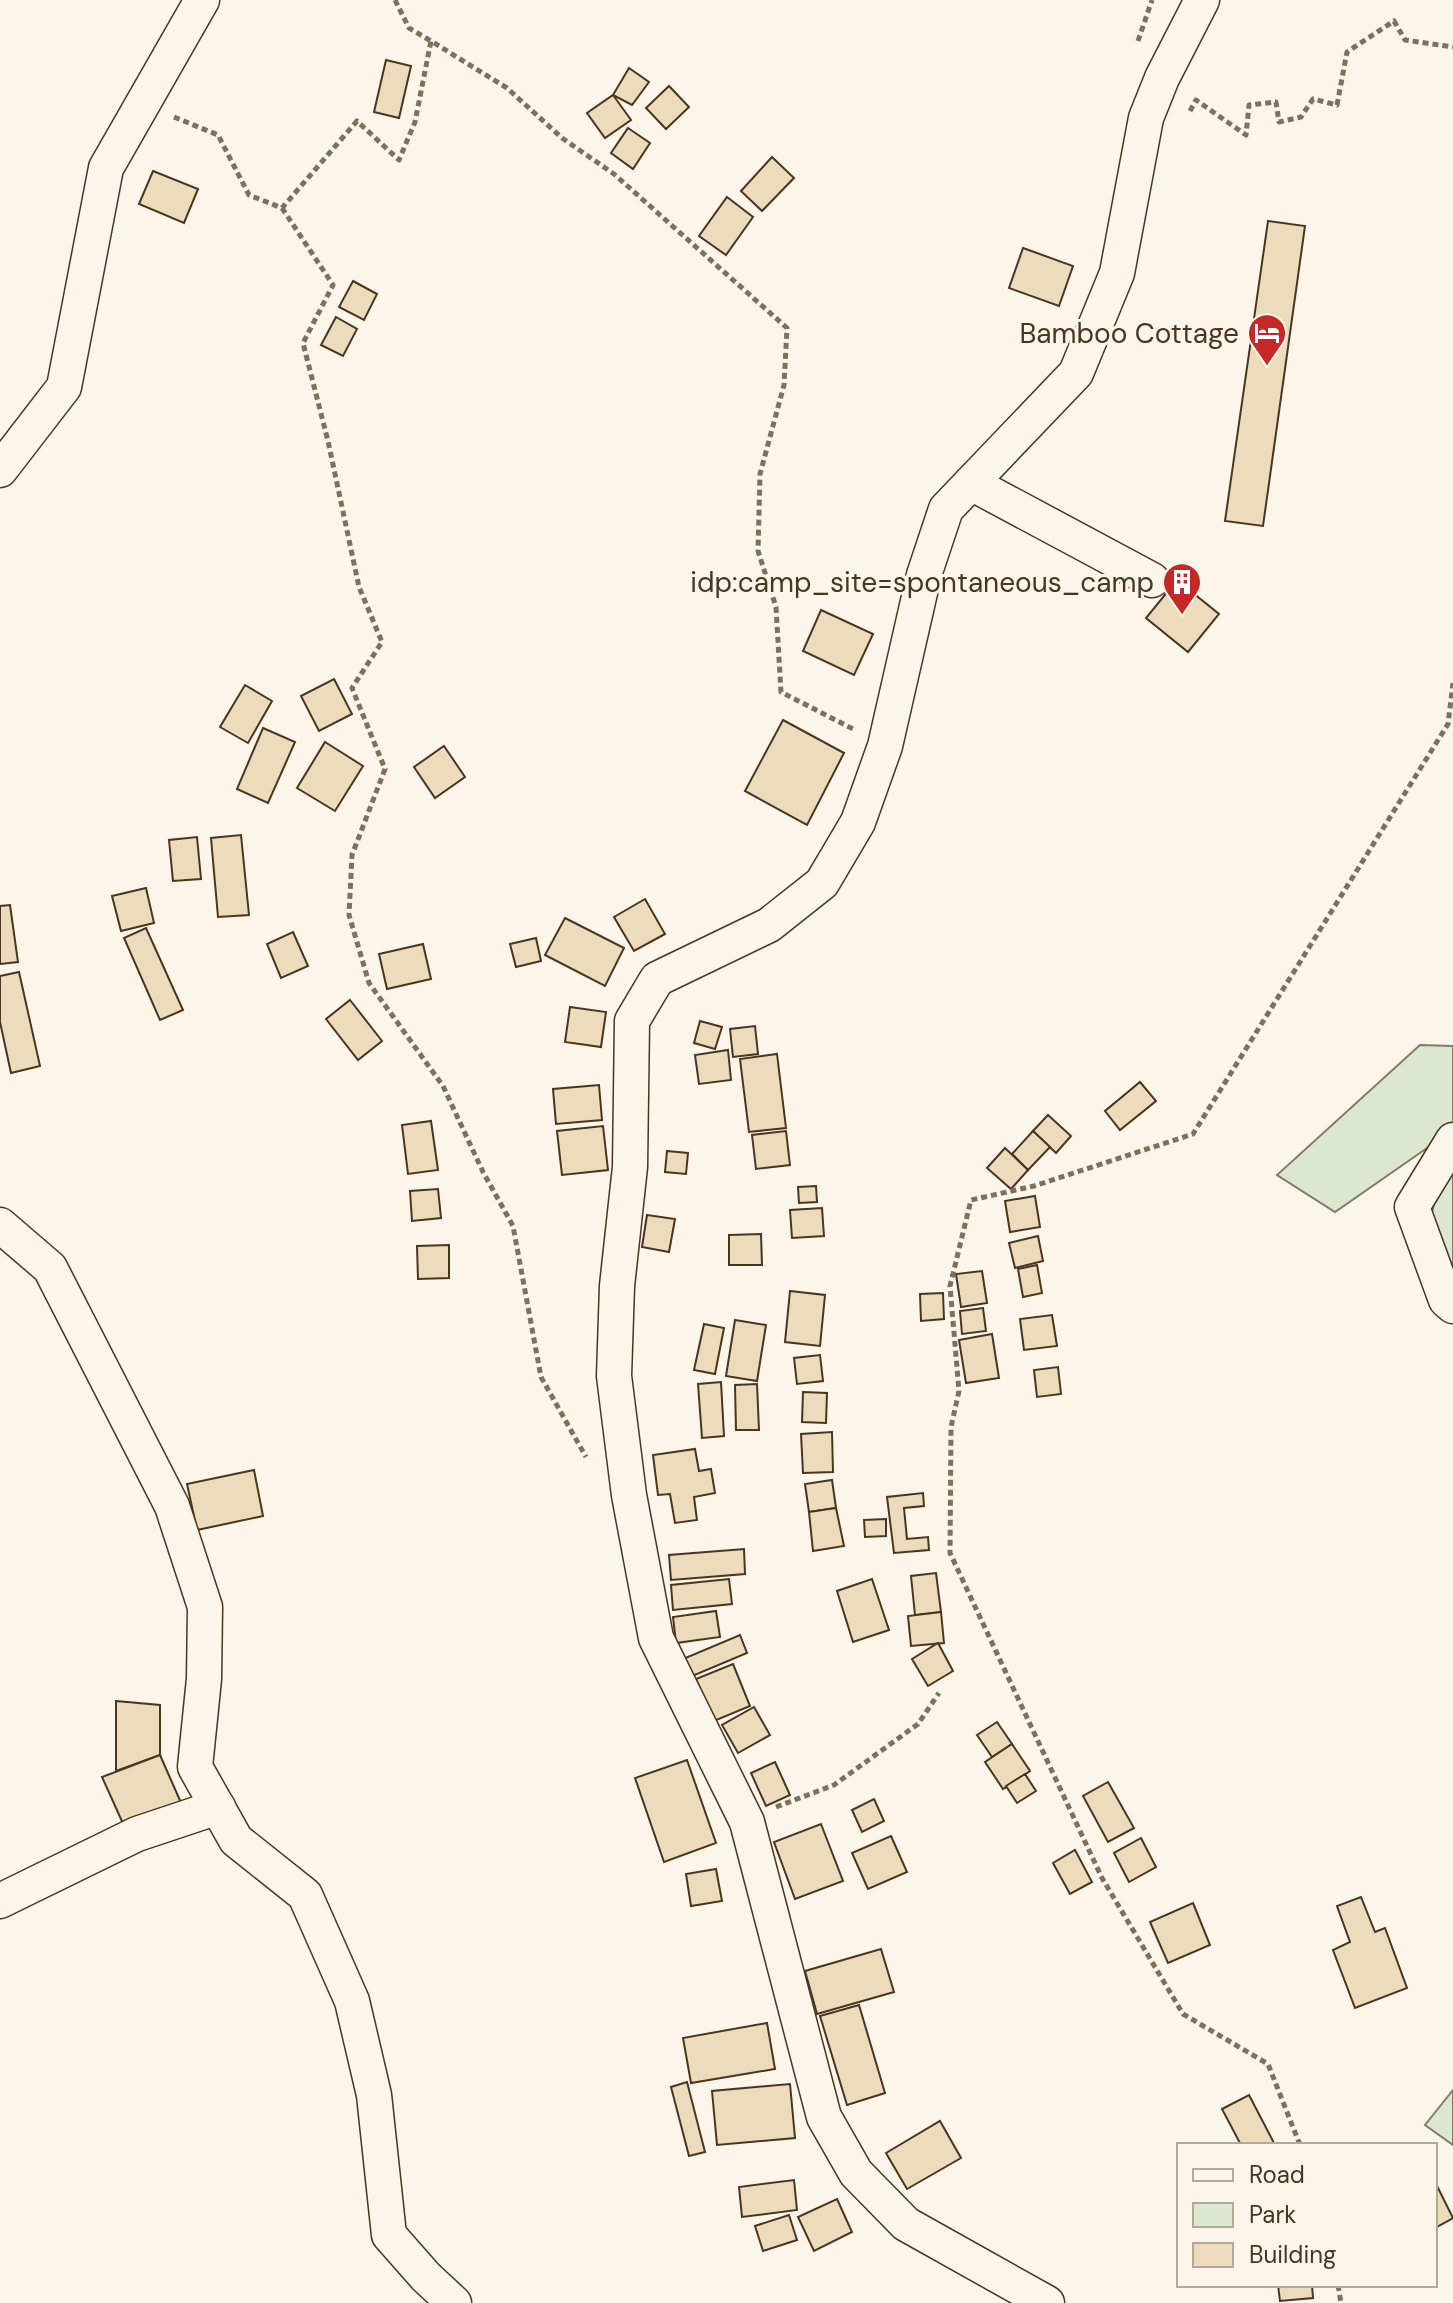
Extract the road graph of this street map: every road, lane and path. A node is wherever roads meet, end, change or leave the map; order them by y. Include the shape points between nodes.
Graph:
1 (187, 0) edge
2 (202, 0) edge
3 (395, 0) edge
4 (1202, 0) edge
5 (431, 41) junction
6 (1453, 47) edge
7 (165, 65) junction
8 (1189, 113) dead end
9 (282, 208) junction
10 (0, 470) edge
11 (971, 483) junction
12 (1152, 580) dead end
13 (1453, 683) edge
14 (885, 746) junction
15 (1453, 1140) edge
16 (0, 1225) edge
17 (1453, 1306) edge
18 (629, 1495) junction
19 (939, 1693) dead end
20 (218, 1807) junction
21 (747, 1822) junction
22 (0, 1901) edge
23 (1299, 2143) edge
24 (454, 2303) edge
25 (1047, 2303) edge

1 - 7 street
2 - 7 street
3 - 5 path via 409,28
4 - 11 street via 1146,118 1117,273 1076,373
5 - 9 path via 415,122 399,160 357,121
5 - 14 path via 507,88 562,138 614,174 787,328 784,385 760,474 758,551 776,607 781,692
6 - 8 path via 1405,40 1394,21 1347,52 1337,105 1313,99 1301,117 1279,122 1276,102 1249,105 1246,135 1196,100
7 - 9 path via 174,117 218,135 249,195
7 - 10 street via 106,168 64,387
9 - 18 path via 333,285 303,343 359,587 382,642 352,688 385,769 352,855 349,915 369,983 443,1086 513,1226 541,1377 588,1460
11 - 12 street
11 - 14 street via 946,509 937,535
13 - 23 path via 1448,724 1193,1134 1034,1186 971,1200 950,1286 959,1391 951,1427 950,1553 1102,1878 1183,2014 1268,2064
14 - 18 street via 858,822 822,883 769,925 657,979 632,1021 630,1167 614,1376
15 - 17 street via 1412,1207 1446,1300
16 - 20 street via 50,1268 172,1506 205,1607 195,1767
18 - 21 street via 656,1638
19 - 21 path via 918,1724 834,1785
20 - 22 street via 137,1834
20 - 24 street via 236,1840 305,1895 352,2001 374,2095 389,2235
21 - 25 street via 824,2117 856,2173 906,2224

